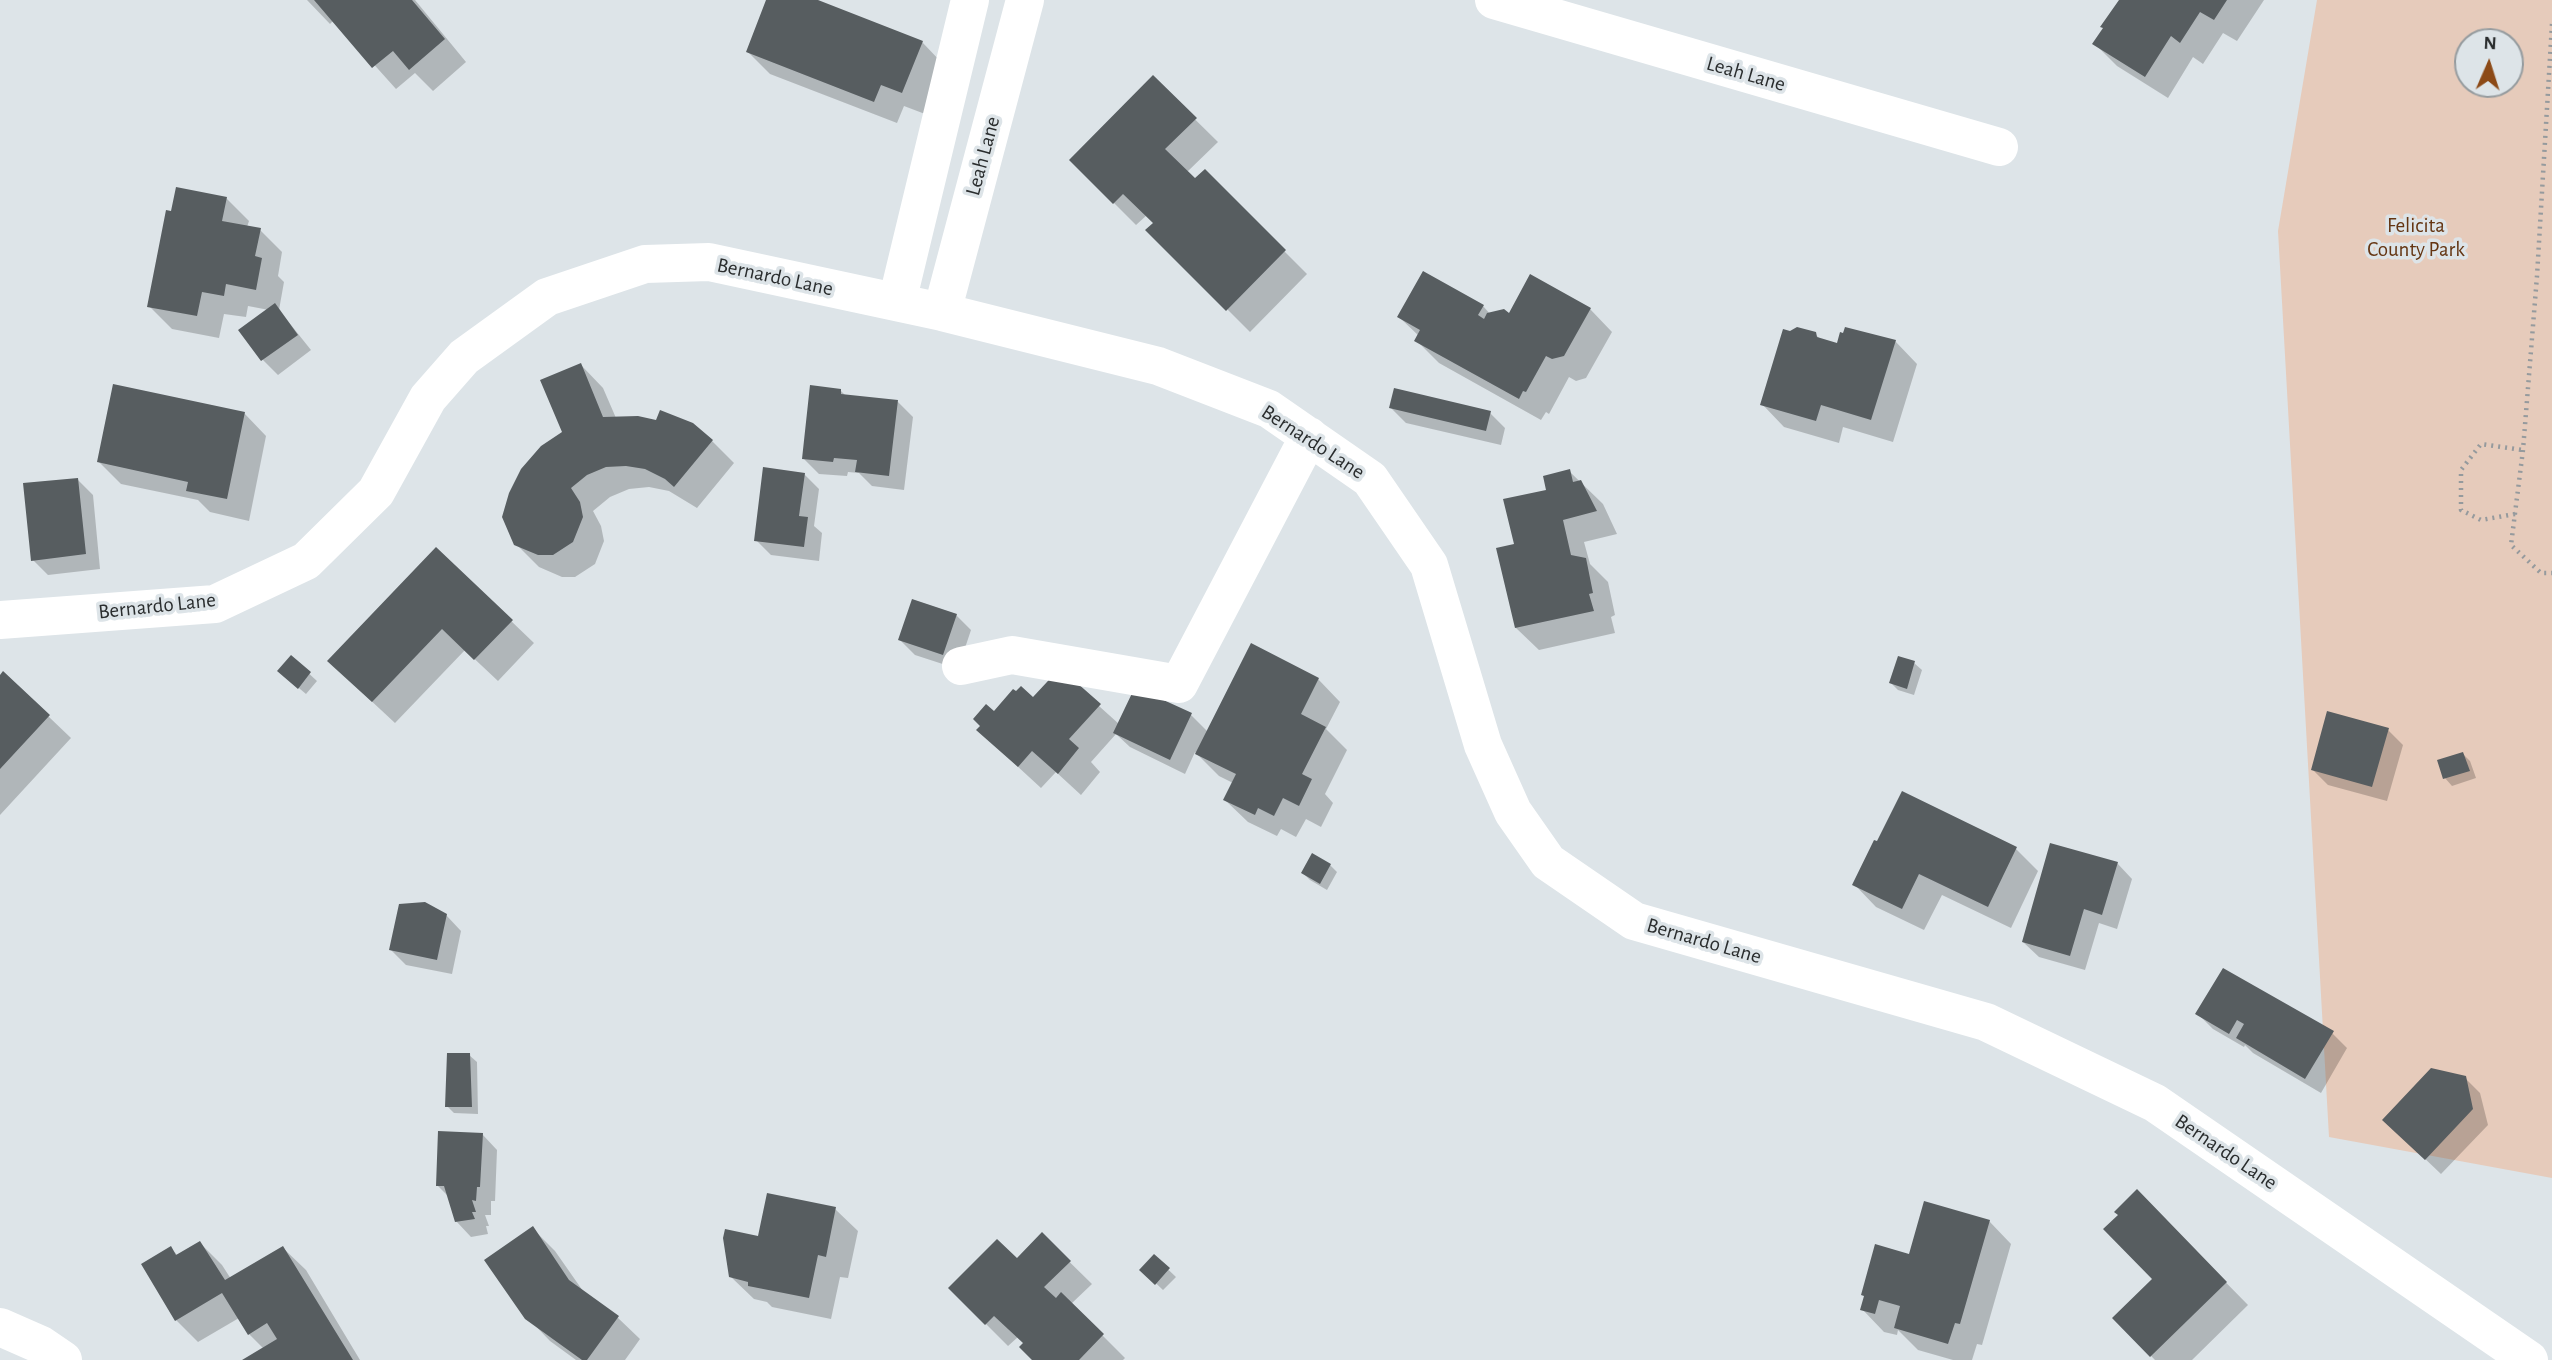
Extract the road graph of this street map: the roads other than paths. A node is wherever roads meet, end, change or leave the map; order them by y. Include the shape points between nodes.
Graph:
1 (970, 0) edge
2 (1025, 0) edge
3 (1494, 0) edge
4 (1999, 147) dead end
5 (897, 302) junction
6 (942, 312) junction
7 (1309, 436) junction
8 (0, 620) edge
9 (961, 666) dead end
10 (0, 1327) edge
11 (63, 1360) edge
12 (2529, 1360) edge

1 - 5 street
2 - 6 street, Leah Lane
3 - 4 street, Leah Lane
5 - 6 street, Bernardo Lane
5 - 8 street, Bernardo Lane via 709,262 645,264 547,296 464,357 428,398 376,492 306,561 215,604
6 - 7 street, Bernardo Lane via 1158,366 1269,409
7 - 9 street via 1179,684 1012,654
7 - 12 street, Bernardo Lane via 1370,479 1429,565 1483,745 1513,812 1548,862 1634,921 1986,1021 2155,1103
10 - 11 street

